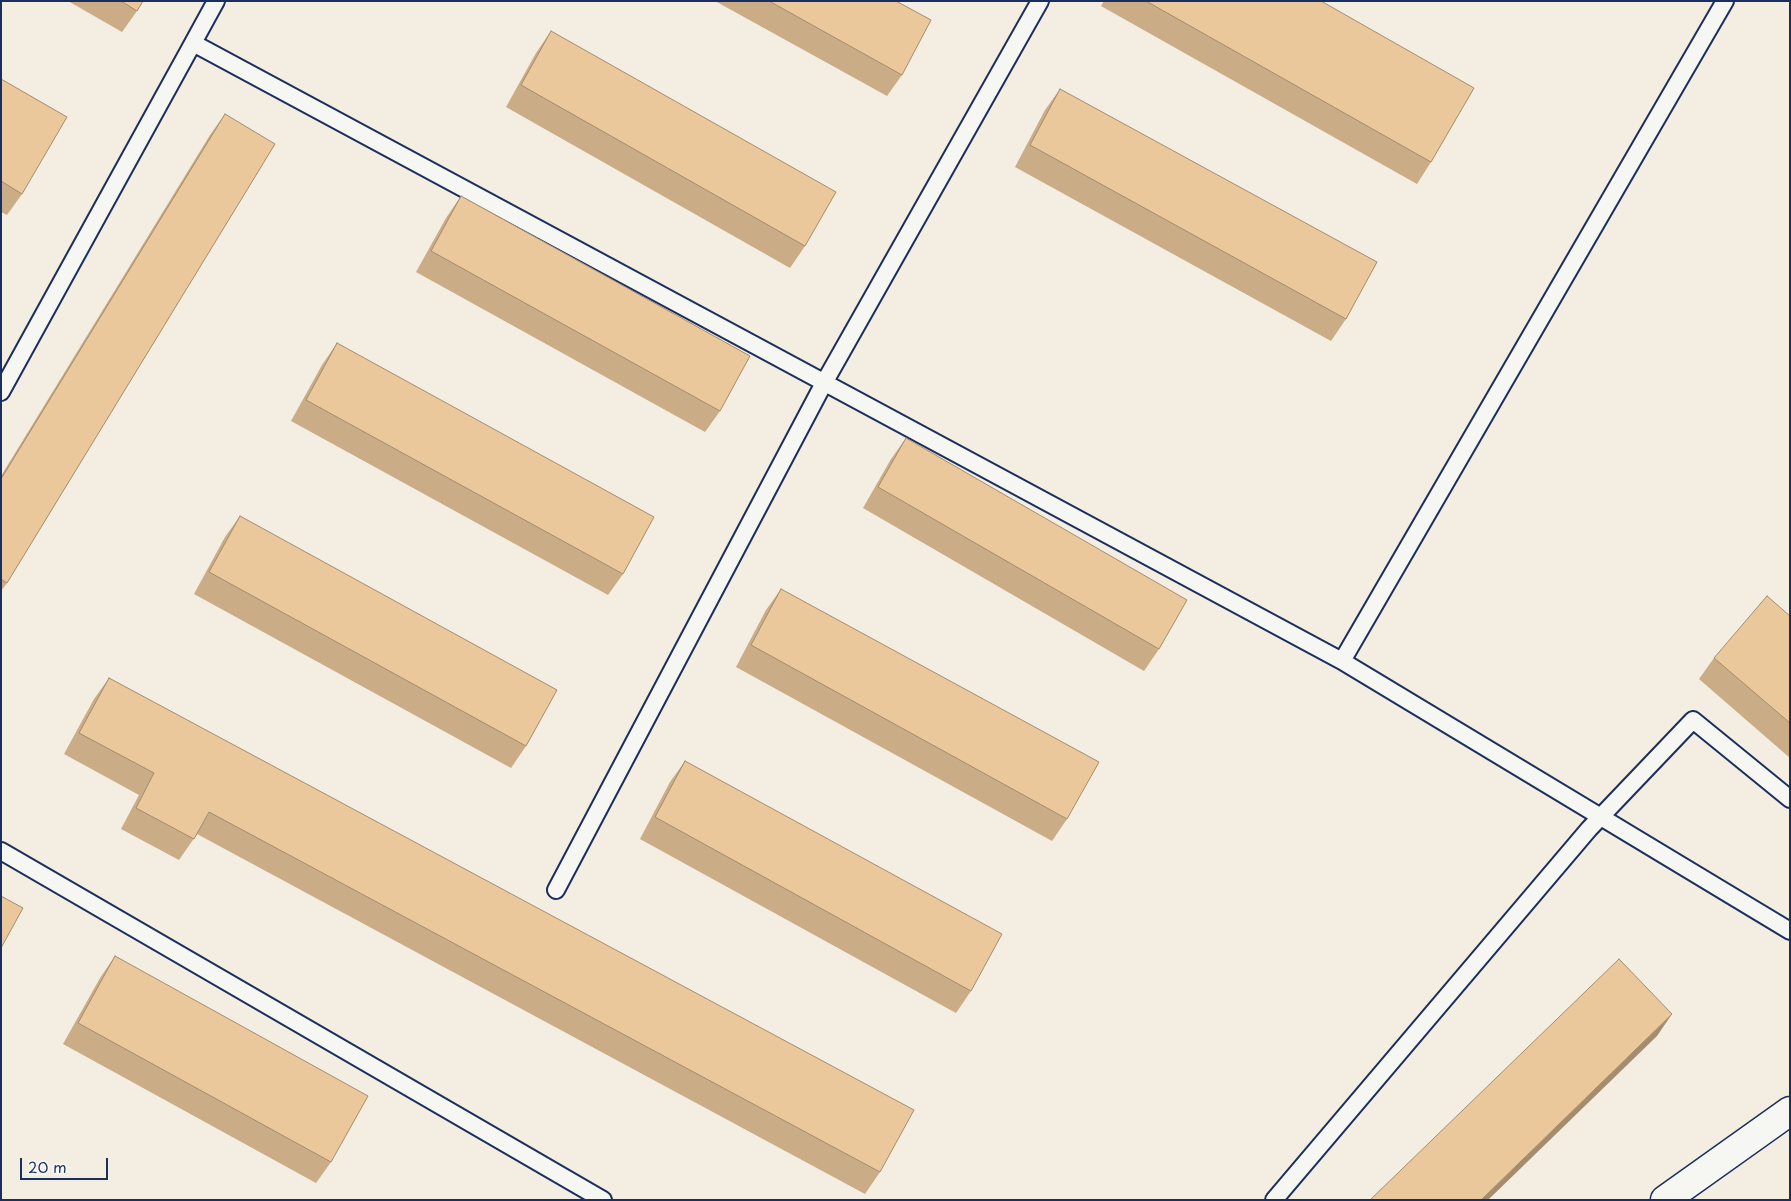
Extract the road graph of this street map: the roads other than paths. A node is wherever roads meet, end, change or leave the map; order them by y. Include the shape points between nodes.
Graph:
1 (216, 1) edge
2 (1040, 1) edge
3 (1725, 1) edge
4 (193, 43) junction
5 (824, 382) junction
6 (1, 392) edge
7 (1342, 661) junction
8 (1790, 799) edge
9 (1600, 817) junction
10 (1, 851) edge
11 (556, 890) dead end
12 (1790, 931) edge
13 (1790, 1111) edge
14 (603, 1200) edge
15 (1274, 1200) edge
16 (1665, 1200) edge

1 - 4 lane
2 - 5 lane
3 - 7 lane
4 - 5 lane
4 - 6 lane
5 - 7 lane
5 - 11 lane
7 - 9 lane
8 - 9 lane via 1693,720
9 - 12 lane
9 - 15 lane
10 - 14 lane
13 - 16 street

